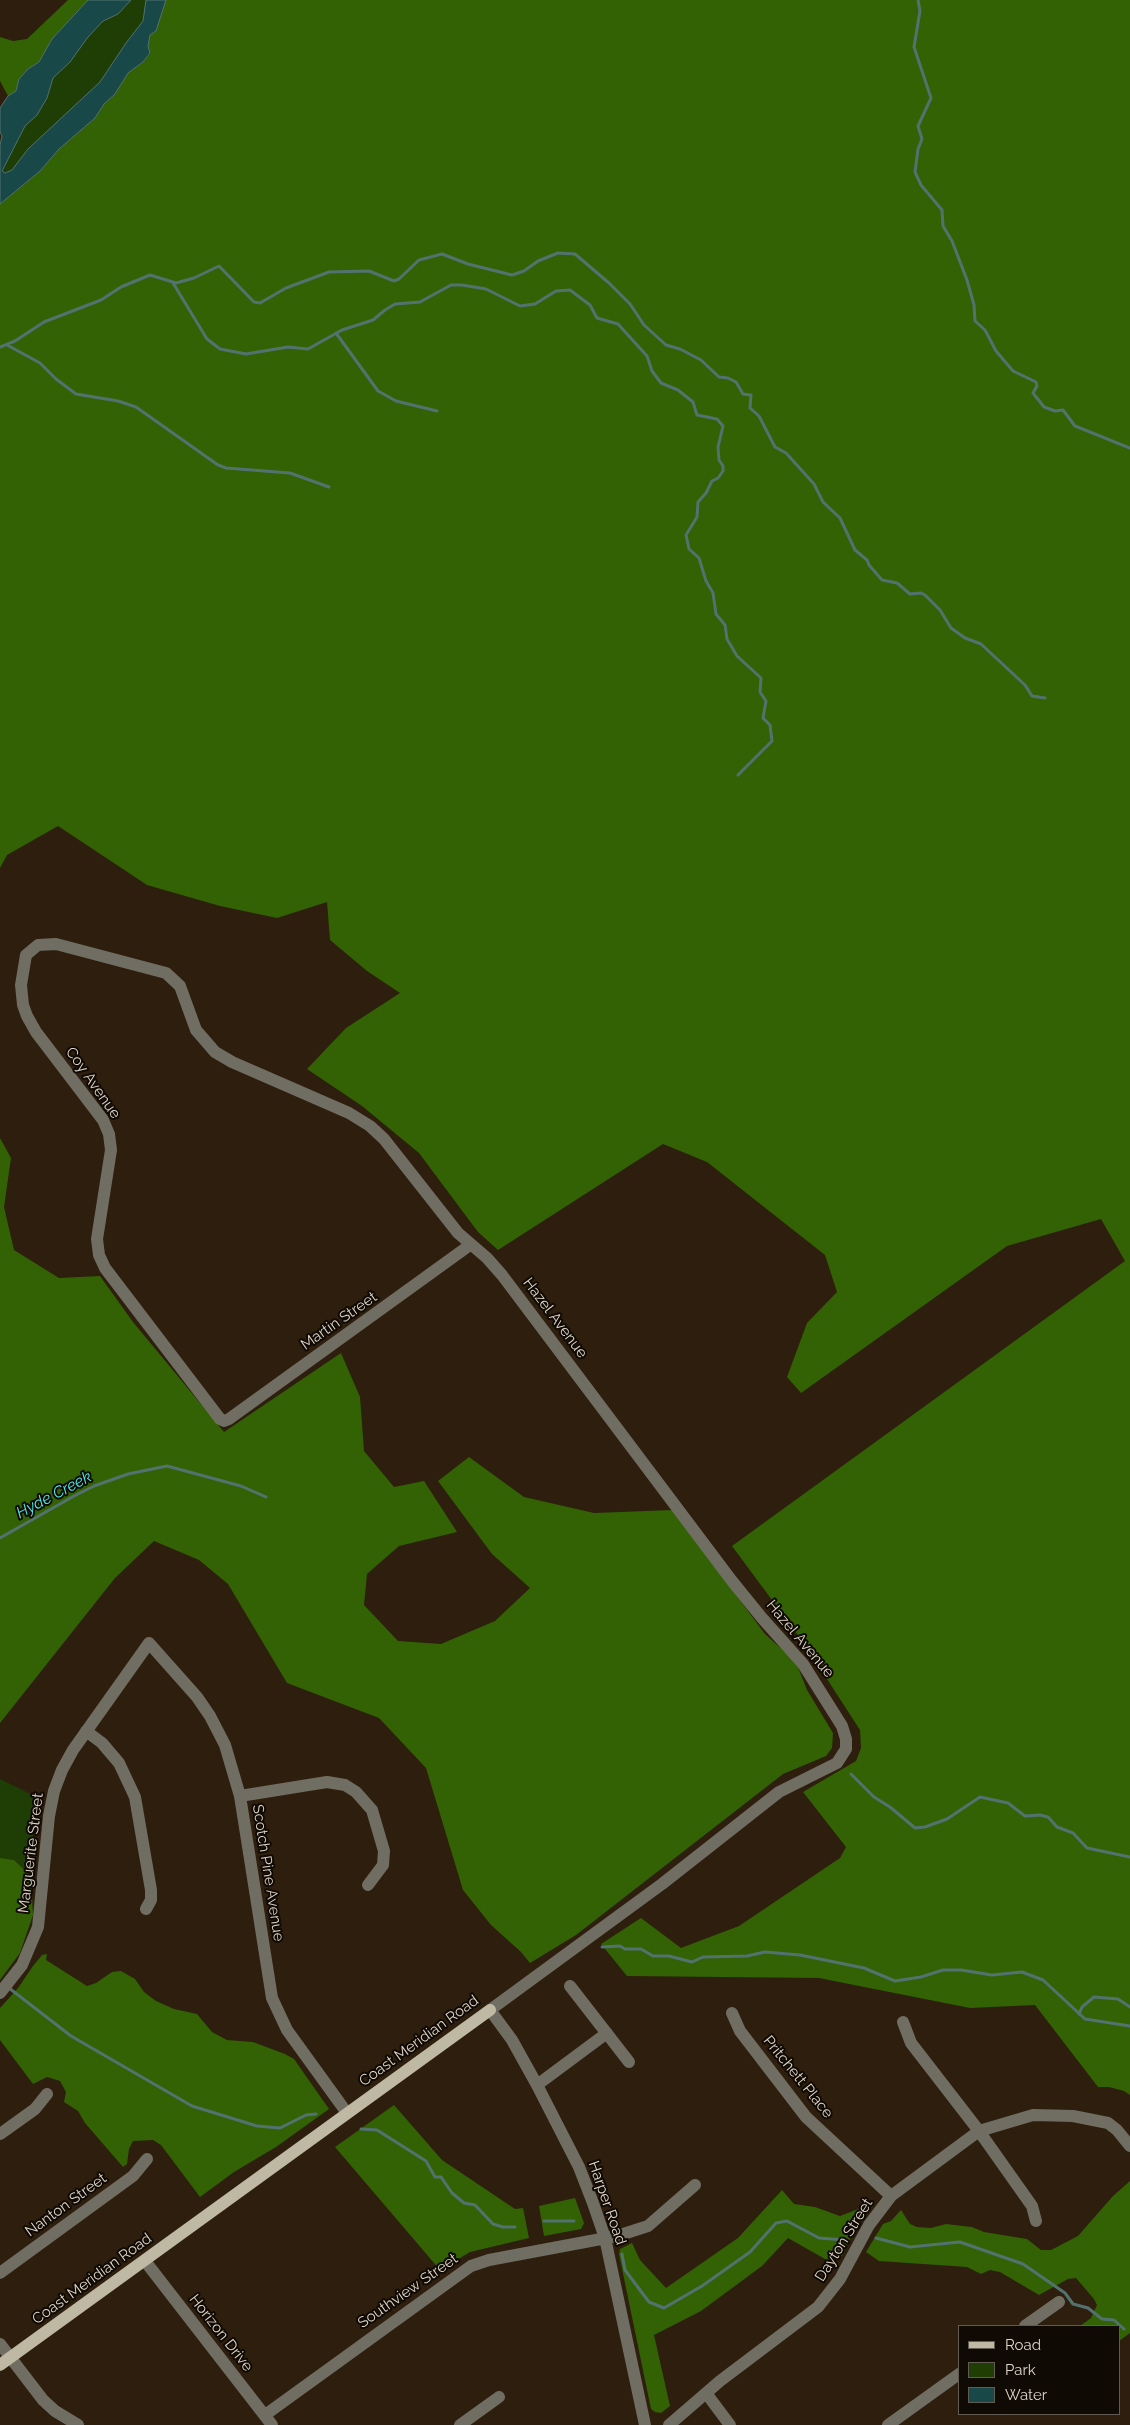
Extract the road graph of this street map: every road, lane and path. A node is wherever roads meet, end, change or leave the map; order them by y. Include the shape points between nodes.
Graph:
1 (180, 986) joint
2 (470, 1245) junction
3 (224, 1421) joint
4 (149, 1643) joint
5 (86, 1730) junction
6 (846, 1739) joint
7 (240, 1796) junction
8 (368, 1884) dead end
9 (146, 1909) dead end
10 (570, 1986) dead end
11 (0, 1993) edge
12 (490, 2010) junction
13 (732, 2012) dead end
14 (903, 2022) dead end
15 (607, 2033) junction
16 (629, 2062) dead end
17 (537, 2085) junction
18 (47, 2094) dead end
19 (347, 2113) junction
20 (979, 2131) junction
21 (0, 2134) edge
22 (1130, 2146) edge
23 (147, 2159) dead end
24 (694, 2185) dead end
25 (891, 2196) junction
26 (1036, 2221) dead end
27 (605, 2238) junction
28 (145, 2261) junction
29 (0, 2273) edge
30 (1059, 2302) dead end
31 (1026, 2325) edge
32 (0, 2344) edge
33 (5, 2361) edge
34 (958, 2375) edge
35 (706, 2393) junction
36 (499, 2397) dead end
37 (268, 2420) edge
38 (78, 2425) edge
39 (460, 2425) edge
40 (645, 2425) edge
41 (669, 2425) edge
42 (730, 2425) edge
43 (888, 2425) edge

1 - 2 street, Hazel Avenue via 192,1023 207,1045 232,1062 361,1119 384,1139
1 - 3 street, Coy Avenue via 170,975 159,971 48,943 28,953 22,975 23,1006 31,1024 109,1134 111,1150 98,1255
2 - 3 street, Martin Street
2 - 6 street, Hazel Avenue via 502,1275 732,1581 803,1664 840,1721
4 - 5 street, Marguerite Street
4 - 7 street, Scotch Pine Avenue via 187,1684 210,1716 228,1755
5 - 9 street via 119,1763 135,1797 151,1890
5 - 11 street, Marguerite Street via 62,1770 51,1802 41,1913 36,1935 24,1962
6 - 12 street, Coast Meridian Road via 845,1753 834,1765 779,1792 662,1884
7 - 8 street via 327,1782 345,1785 356,1792 372,1810 385,1855 383,1865
7 - 19 street, Scotch Pine Avenue via 272,1998 286,2030
10 - 15 street
12 - 17 street, Harper Road via 512,2040
12 - 19 main road, Coast Meridian Road
13 - 25 street, Pritchett Place via 740,2031 806,2117
14 - 20 street via 911,2043
15 - 16 street
15 - 17 street
17 - 27 street, Harper Road via 578,2167
18 - 21 street via 35,2108
19 - 28 main road, Coast Meridian Road
20 - 22 street, Dayton Street via 1033,2115 1073,2116 1108,2123
20 - 25 street, Dayton Street
20 - 26 street via 1032,2206
23 - 29 street, Nanton Street via 135,2174
24 - 27 street, Southview Street via 648,2226
25 - 35 street, Dayton Street via 869,2225 840,2279 818,2307
27 - 37 street, Southview Street via 471,2266
27 - 40 street, Harper Road
28 - 33 main road, Coast Meridian Road
28 - 37 street, Horizon Drive
30 - 31 street
32 - 33 street
33 - 38 street via 48,2405
34 - 43 street
35 - 41 street, Dayton Street
35 - 42 street
36 - 39 street

